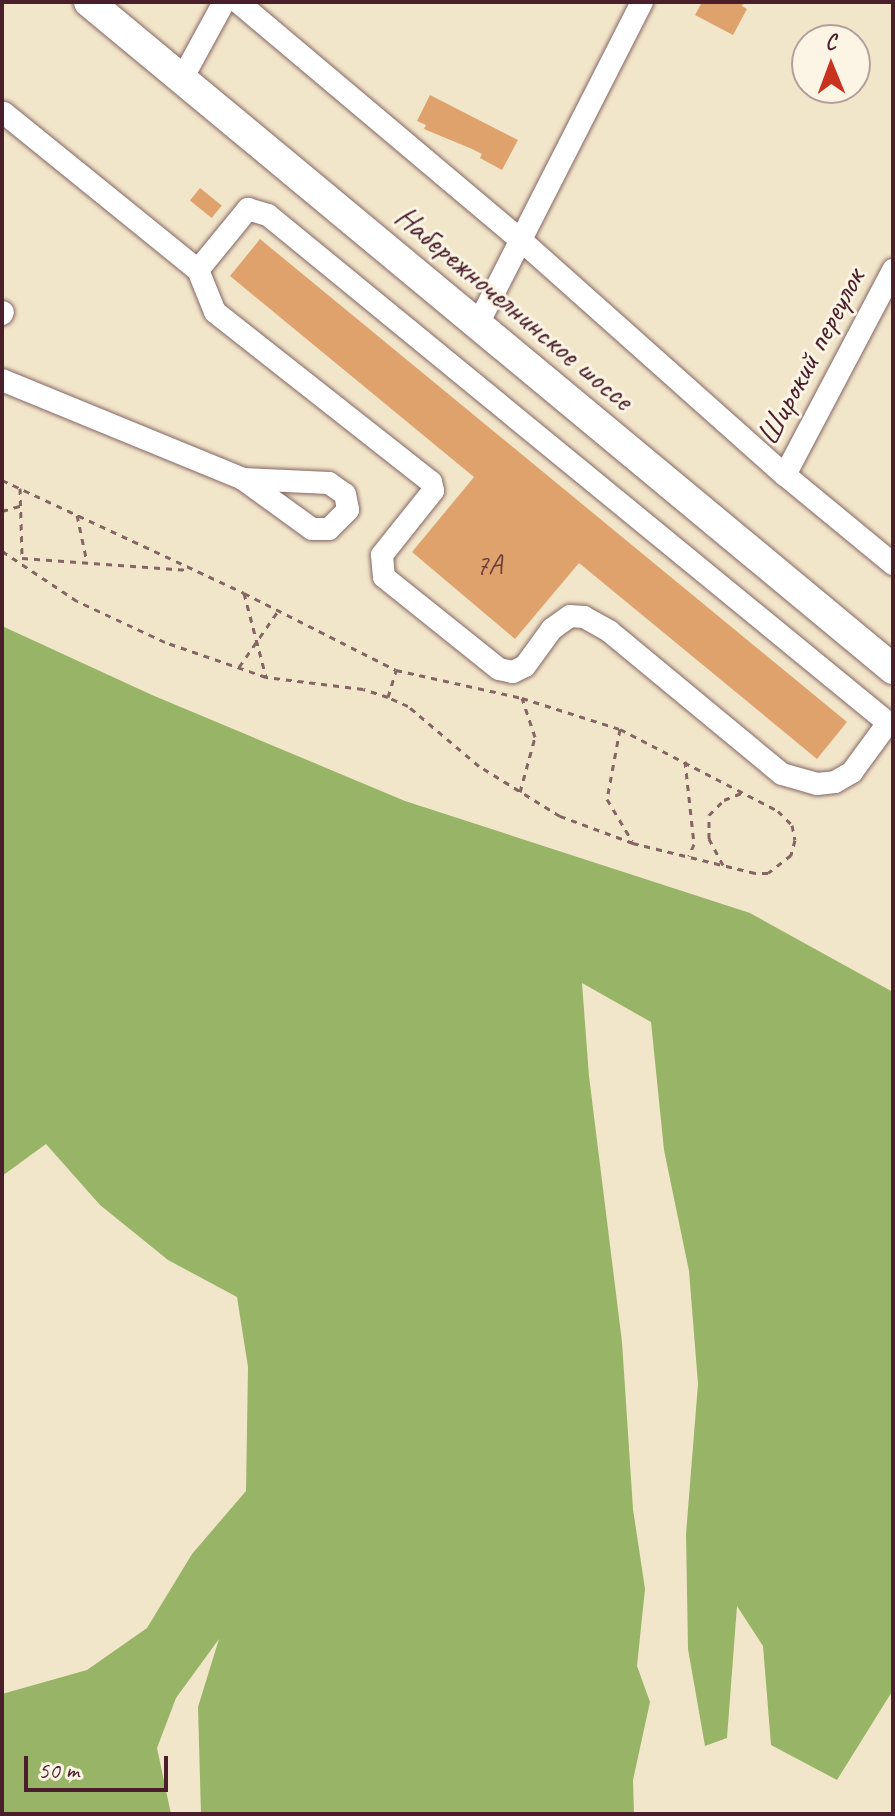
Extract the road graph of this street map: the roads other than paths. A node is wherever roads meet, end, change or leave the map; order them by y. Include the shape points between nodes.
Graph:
1 (89, 2) edge
2 (224, 2) edge
3 (238, 2) edge
4 (642, 2) edge
5 (182, 79) junction
6 (3, 114) edge
7 (522, 241) junction
8 (198, 270) junction
9 (893, 270) edge
10 (478, 324) junction
11 (2, 380) edge
12 (785, 475) junction
13 (243, 479) dead end
14 (893, 564) edge
15 (893, 669) edge
16 (890, 725) edge

1 - 5 main road, Набережночелнинское шоссе
2 - 5 street
3 - 7 street
4 - 7 street
5 - 10 main road, Набережночелнинское шоссе
6 - 8 street
7 - 10 street
7 - 12 street
8 - 16 street via 248,209 268,215
8 - 16 street via 215,312 431,482 433,491 382,555 384,577 499,669 513,672 525,666 552,629 570,616 584,617 609,631 782,774 817,784 852,772
9 - 12 street, Широкий переулок
10 - 15 main road, Набережночелнинское шоссе
11 - 13 street
12 - 14 street

